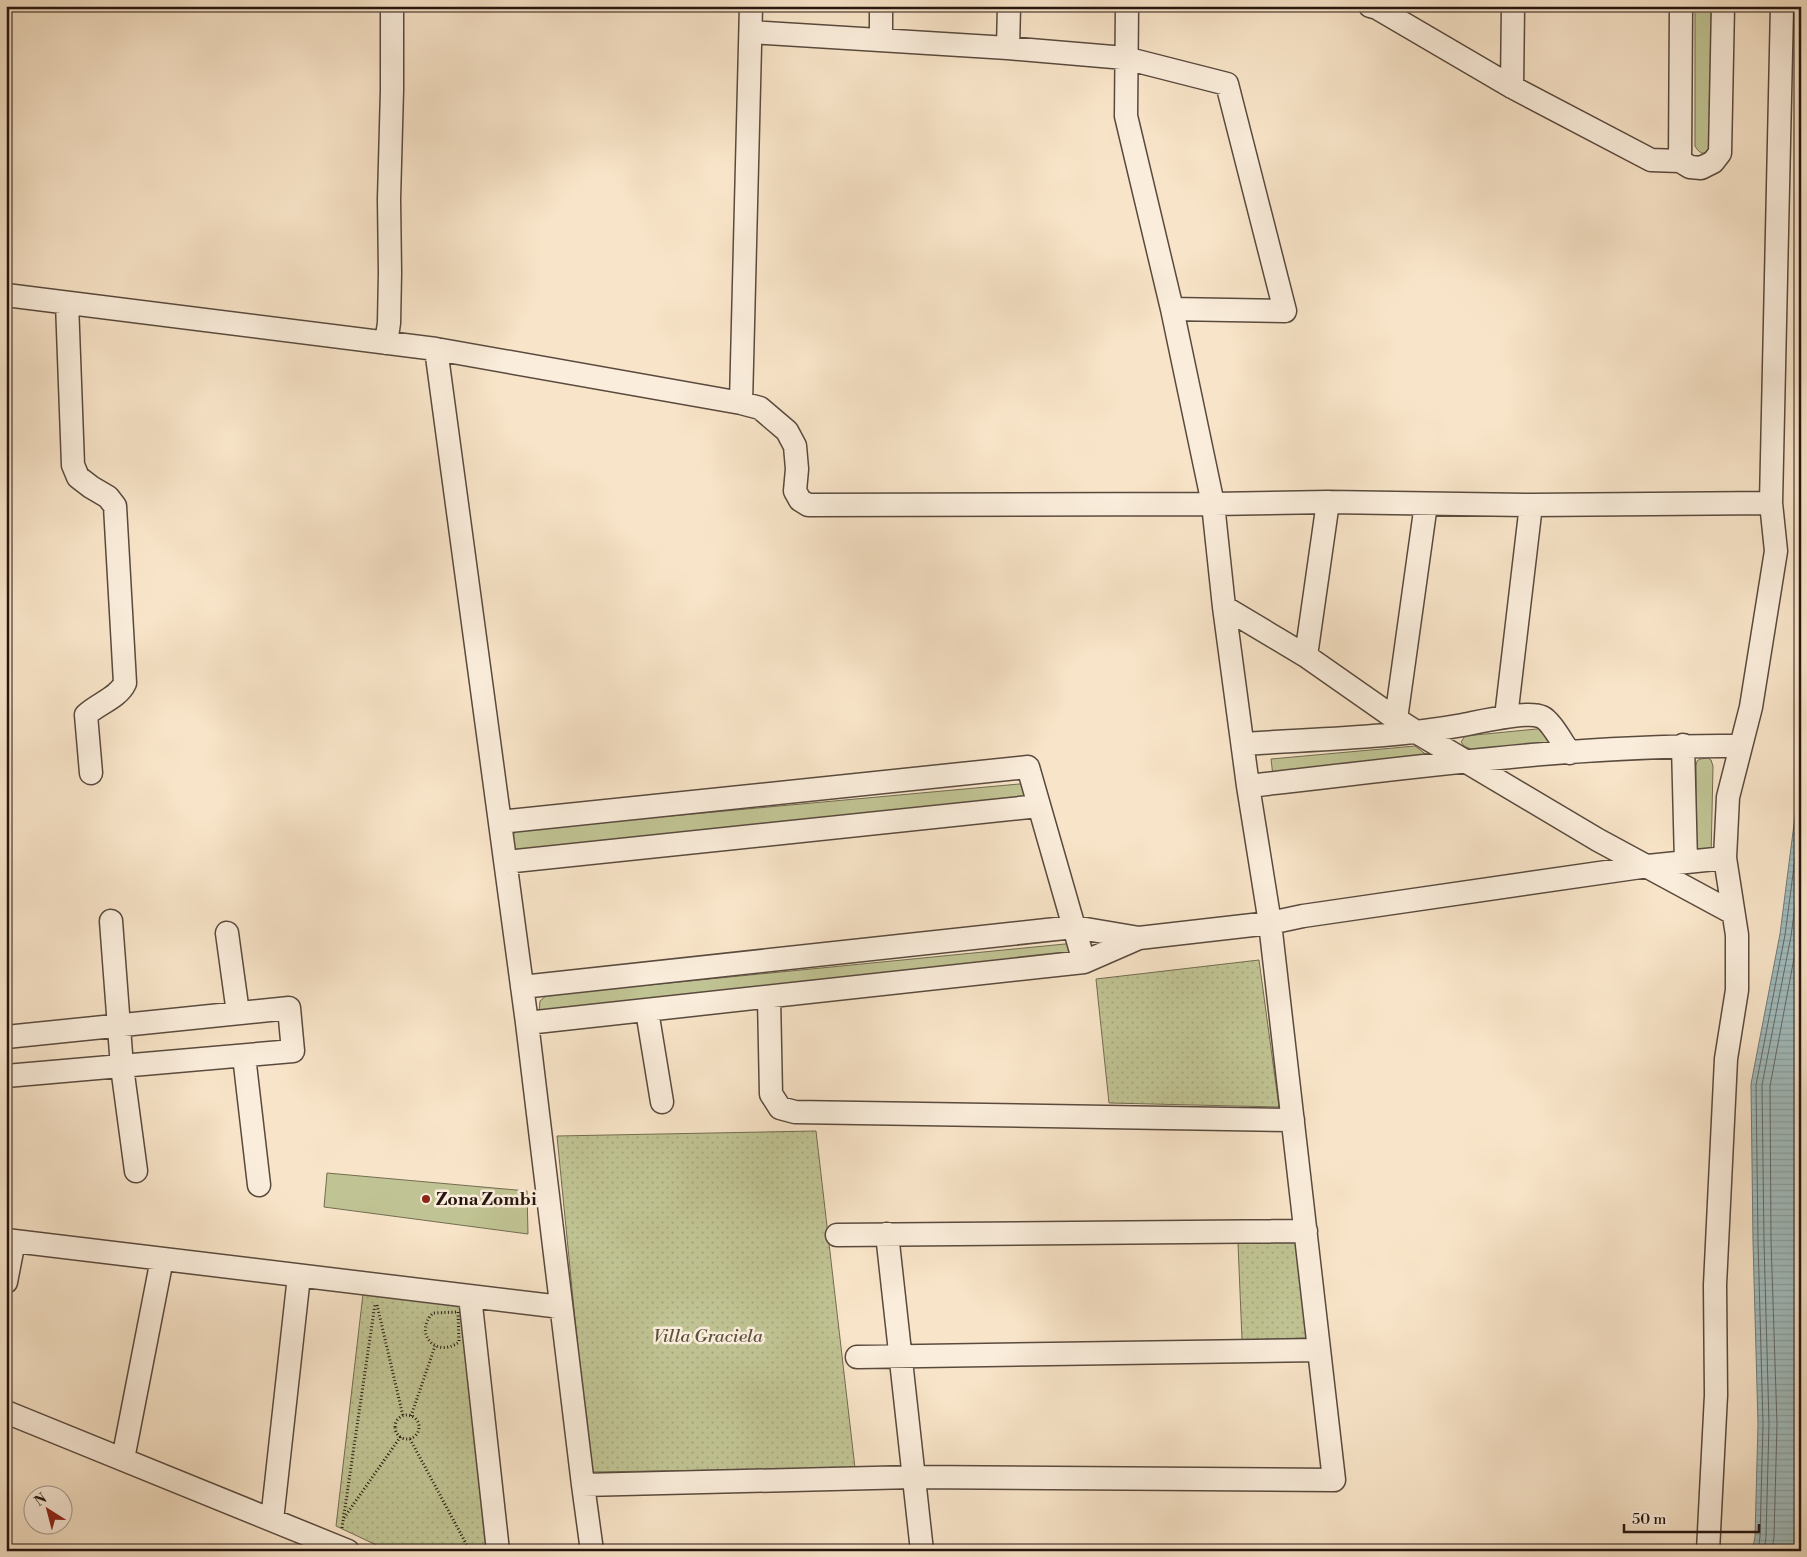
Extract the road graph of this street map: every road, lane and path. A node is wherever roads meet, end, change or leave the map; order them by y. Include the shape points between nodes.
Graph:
1 (392, 6) edge
2 (752, 6) edge
3 (881, 6) edge
4 (1009, 6) edge
5 (1127, 6) edge
6 (1513, 6) edge
7 (1682, 6) edge
8 (1723, 6) edge
9 (1782, 6) edge
10 (1375, 7) edge
11 (751, 32) junction
12 (880, 40) junction
13 (1008, 48) junction
14 (1126, 58) junction
15 (1512, 87) junction
16 (1680, 161) junction
17 (6, 295) edge
18 (67, 303) junction
19 (1172, 309) junction
20 (386, 343) junction
21 (436, 349) junction
22 (742, 403) junction
23 (1328, 502) junction
24 (1771, 503) junction
25 (1213, 504) junction
26 (1426, 504) junction
27 (1531, 505) junction
28 (1224, 608) junction
29 (1306, 656) junction
30 (1506, 718) junction
31 (1396, 719) junction
32 (1418, 733) junction
33 (1243, 744) junction
34 (1683, 745) junction
35 (1740, 746) junction
36 (1570, 753) junction
37 (1468, 762) junction
38 (91, 774) dead end
39 (1248, 786) junction
40 (1039, 806) junction
41 (500, 822) junction
42 (1724, 858) junction
43 (506, 862) junction
44 (1686, 862) junction
45 (1648, 866) junction
46 (1733, 913) junction
47 (111, 921) dead end
48 (1270, 923) junction
49 (1074, 927) junction
50 (227, 933) dead end
51 (1140, 938) junction
52 (1084, 962) junction
53 (522, 987) junction
54 (769, 998) junction
55 (647, 1011) junction
56 (238, 1014) junction
57 (527, 1024) junction
58 (120, 1026) junction
59 (6, 1037) edge
60 (244, 1056) junction
61 (122, 1067) junction
62 (6, 1076) edge
63 (662, 1102) dead end
64 (1293, 1120) junction
65 (136, 1171) dead end
66 (259, 1185) dead end
67 (1306, 1231) junction
68 (887, 1234) junction
69 (837, 1235) dead end
70 (10, 1241) edge
71 (162, 1259) junction
72 (299, 1276) junction
73 (6, 1282) edge
74 (470, 1296) junction
75 (561, 1307) junction
76 (435, 1346) junction
77 (1319, 1350) junction
78 (857, 1356) dead end
79 (900, 1356) junction
80 (6, 1412) edge
81 (403, 1416) junction
82 (411, 1416) junction
83 (400, 1436) junction
84 (410, 1438) junction
85 (123, 1459) junction
86 (913, 1477) junction
87 (582, 1484) junction
88 (272, 1520) junction
89 (343, 1520) junction
90 (343, 1549) edge
91 (470, 1551) edge
92 (498, 1551) edge
93 (592, 1551) edge
94 (922, 1551) edge
95 (1708, 1551) edge

1 - 20 street via 390,283
2 - 11 street
3 - 12 street
4 - 13 street
5 - 14 street
6 - 15 street
7 - 16 street
8 - 16 street via 1720,153 1713,162 1701,168 1690,167
9 - 24 street
10 - 15 street
11 - 12 street
11 - 22 street
12 - 13 street
13 - 14 street
14 - 19 street via 1126,116
14 - 19 street via 1227,84 1284,311
15 - 16 street via 1651,160
17 - 18 street
18 - 20 street
18 - 38 street via 73,465 78,476 108,497 115,506 125,682 121,691 86,715
19 - 25 street
20 - 21 street
21 - 22 street
21 - 41 street
22 - 25 street via 760,408 786,432 795,446 795,491 808,505
23 - 25 street
23 - 26 street
23 - 29 street
24 - 27 street
24 - 35 street via 1776,551 1751,707
25 - 28 street
26 - 27 street
26 - 31 street
27 - 30 street
28 - 29 street
28 - 33 street
29 - 31 street
30 - 32 street
30 - 36 street via 1542,717
31 - 32 street
32 - 33 street
32 - 37 street
33 - 39 street
34 - 35 street
34 - 36 street
34 - 44 street
35 - 42 street via 1728,797
36 - 37 street
37 - 39 street
37 - 45 street via 1598,840
39 - 48 street
40 - 41 street via 1028,767
40 - 43 street
40 - 49 street
41 - 43 street
42 - 44 street
42 - 46 street
43 - 53 street
44 - 45 street
45 - 46 street
45 - 48 street
46 - 95 street via 1737,935 1737,990 1726,1059 1715,1285 1716,1395
47 - 58 street
48 - 51 street
48 - 64 street
49 - 51 street
49 - 52 street
49 - 53 street
50 - 56 street
51 - 52 street
52 - 54 street
53 - 57 street
54 - 55 street
54 - 64 street via 771,1094 780,1108 796,1112
55 - 57 street
55 - 63 street
56 - 58 street
56 - 60 street via 289,1008 293,1051
57 - 75 street
58 - 59 street
58 - 61 street
60 - 61 street
60 - 66 street
61 - 62 street
61 - 65 street
64 - 67 street
67 - 68 street
67 - 77 street
68 - 69 street
68 - 79 street
70 - 71 street
70 - 73 street
71 - 72 street
71 - 85 street
72 - 74 street
72 - 88 street
74 - 75 street
74 - 92 street
75 - 87 street
76 - 76 path via 426,1336 428,1318 433,1313 458,1312 459,1342 448,1348
76 - 82 path
77 - 79 street
77 - 86 street via 1334,1480
78 - 79 street
79 - 86 street
80 - 85 street
81 - 82 path
81 - 83 path via 396,1425
81 - 89 path via 376,1300
82 - 84 path via 417,1420 419,1428
83 - 84 path
83 - 89 path
84 - 91 path
85 - 88 street
86 - 87 street
86 - 94 street
87 - 93 street
88 - 90 street
89 - 90 path

